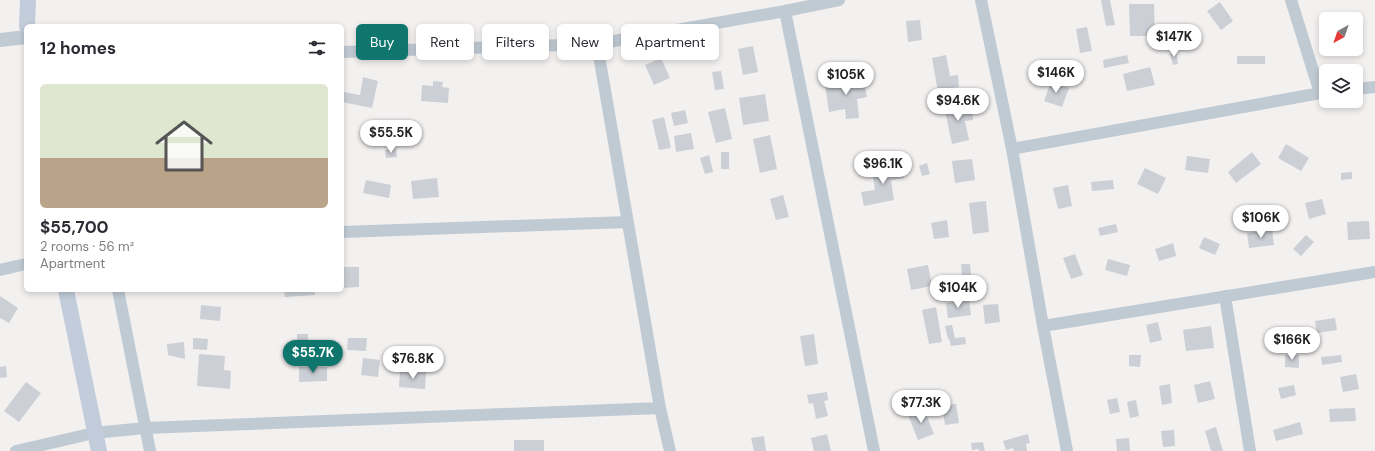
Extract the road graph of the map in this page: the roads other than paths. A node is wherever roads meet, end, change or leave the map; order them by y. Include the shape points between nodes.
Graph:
1 (28, 0) edge
2 (839, 0) edge
3 (981, 0) edge
4 (1291, 0) edge
5 (785, 11) junction
6 (27, 24) edge
7 (24, 37) edge
8 (0, 40) edge
9 (613, 41) edge
10 (557, 45) edge
11 (344, 52) edge
12 (600, 60) edge
13 (1319, 80) edge
14 (1375, 87) edge
15 (1363, 88) edge
16 (1319, 93) edge
17 (1012, 149) junction
18 (627, 222) junction
19 (344, 232) edge
20 (24, 264) edge
21 (0, 270) edge
22 (1375, 272) edge
23 (66, 292) edge
24 (118, 292) edge
25 (1225, 296) junction
26 (1043, 326) junction
27 (660, 408) junction
28 (145, 428) junction
29 (94, 433) junction
30 (16, 451) edge
31 (99, 451) edge
32 (150, 451) edge
33 (670, 451) edge
34 (874, 451) edge
35 (1067, 451) edge
36 (1250, 451) edge

1 - 6 main road
2 - 5 street
3 - 17 street
4 - 13 street
5 - 9 street
5 - 34 street
7 - 8 street
10 - 11 street
12 - 18 street
14 - 15 street
16 - 17 street
17 - 26 street
18 - 19 street
18 - 27 street
20 - 21 street
22 - 25 street
23 - 29 main road
24 - 28 street
25 - 26 street
25 - 36 street
26 - 35 street
27 - 28 street
27 - 33 street
28 - 29 street
28 - 32 street
29 - 30 street
29 - 31 main road

